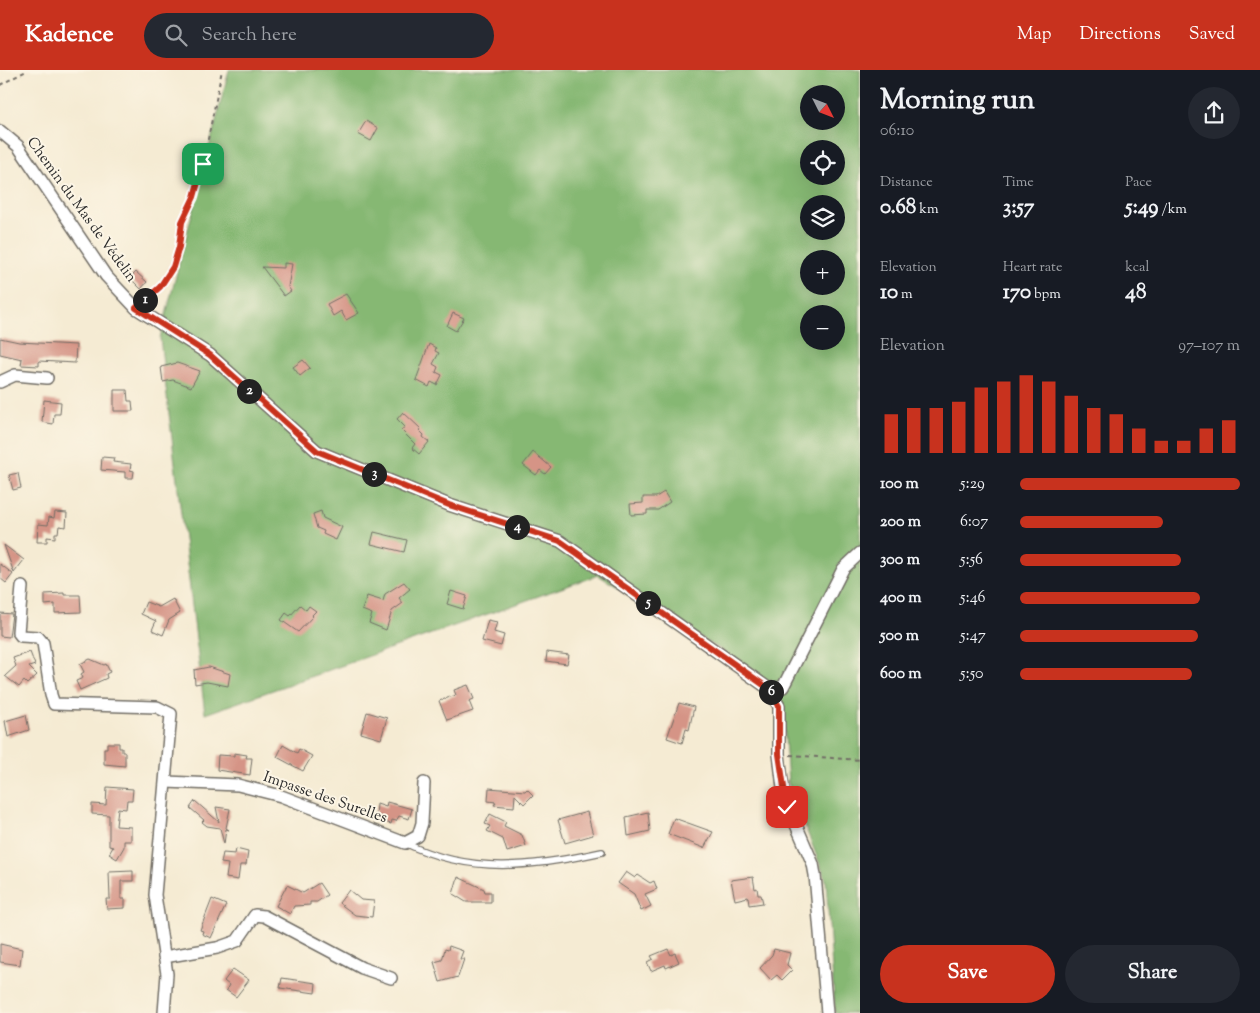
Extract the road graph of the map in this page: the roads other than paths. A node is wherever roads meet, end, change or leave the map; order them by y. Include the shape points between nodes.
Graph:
1 (0, 131) edge
2 (47, 378) dead end
3 (0, 382) edge
4 (860, 553) edge
5 (22, 587) dead end
6 (768, 688) junction
7 (166, 782) junction
8 (424, 782) dead end
9 (405, 843) junction
10 (602, 852) dead end
11 (164, 957) junction
12 (391, 978) dead end
13 (164, 1013) edge
14 (827, 1013) edge

1 - 6 street, Chemin du Mas de Védelin via 18,146 106,276 136,308 210,355 317,451 449,505 560,541
2 - 3 street via 15,375
4 - 6 street via 843,569 783,687
5 - 7 street via 18,632 20,636 38,637 43,643 50,696 54,704 157,707 171,714
6 - 14 street, Chemin du Mas de Védelin via 779,706 779,754 787,807 815,875
7 - 9 street, Impasse des Surelles via 238,785 281,796
7 - 11 street via 155,896
8 - 9 street via 422,823 418,836
9 - 10 lane via 427,853 483,866 524,866
11 - 12 street via 218,948 237,941 255,915 264,916 362,968
11 - 13 street via 167,974

